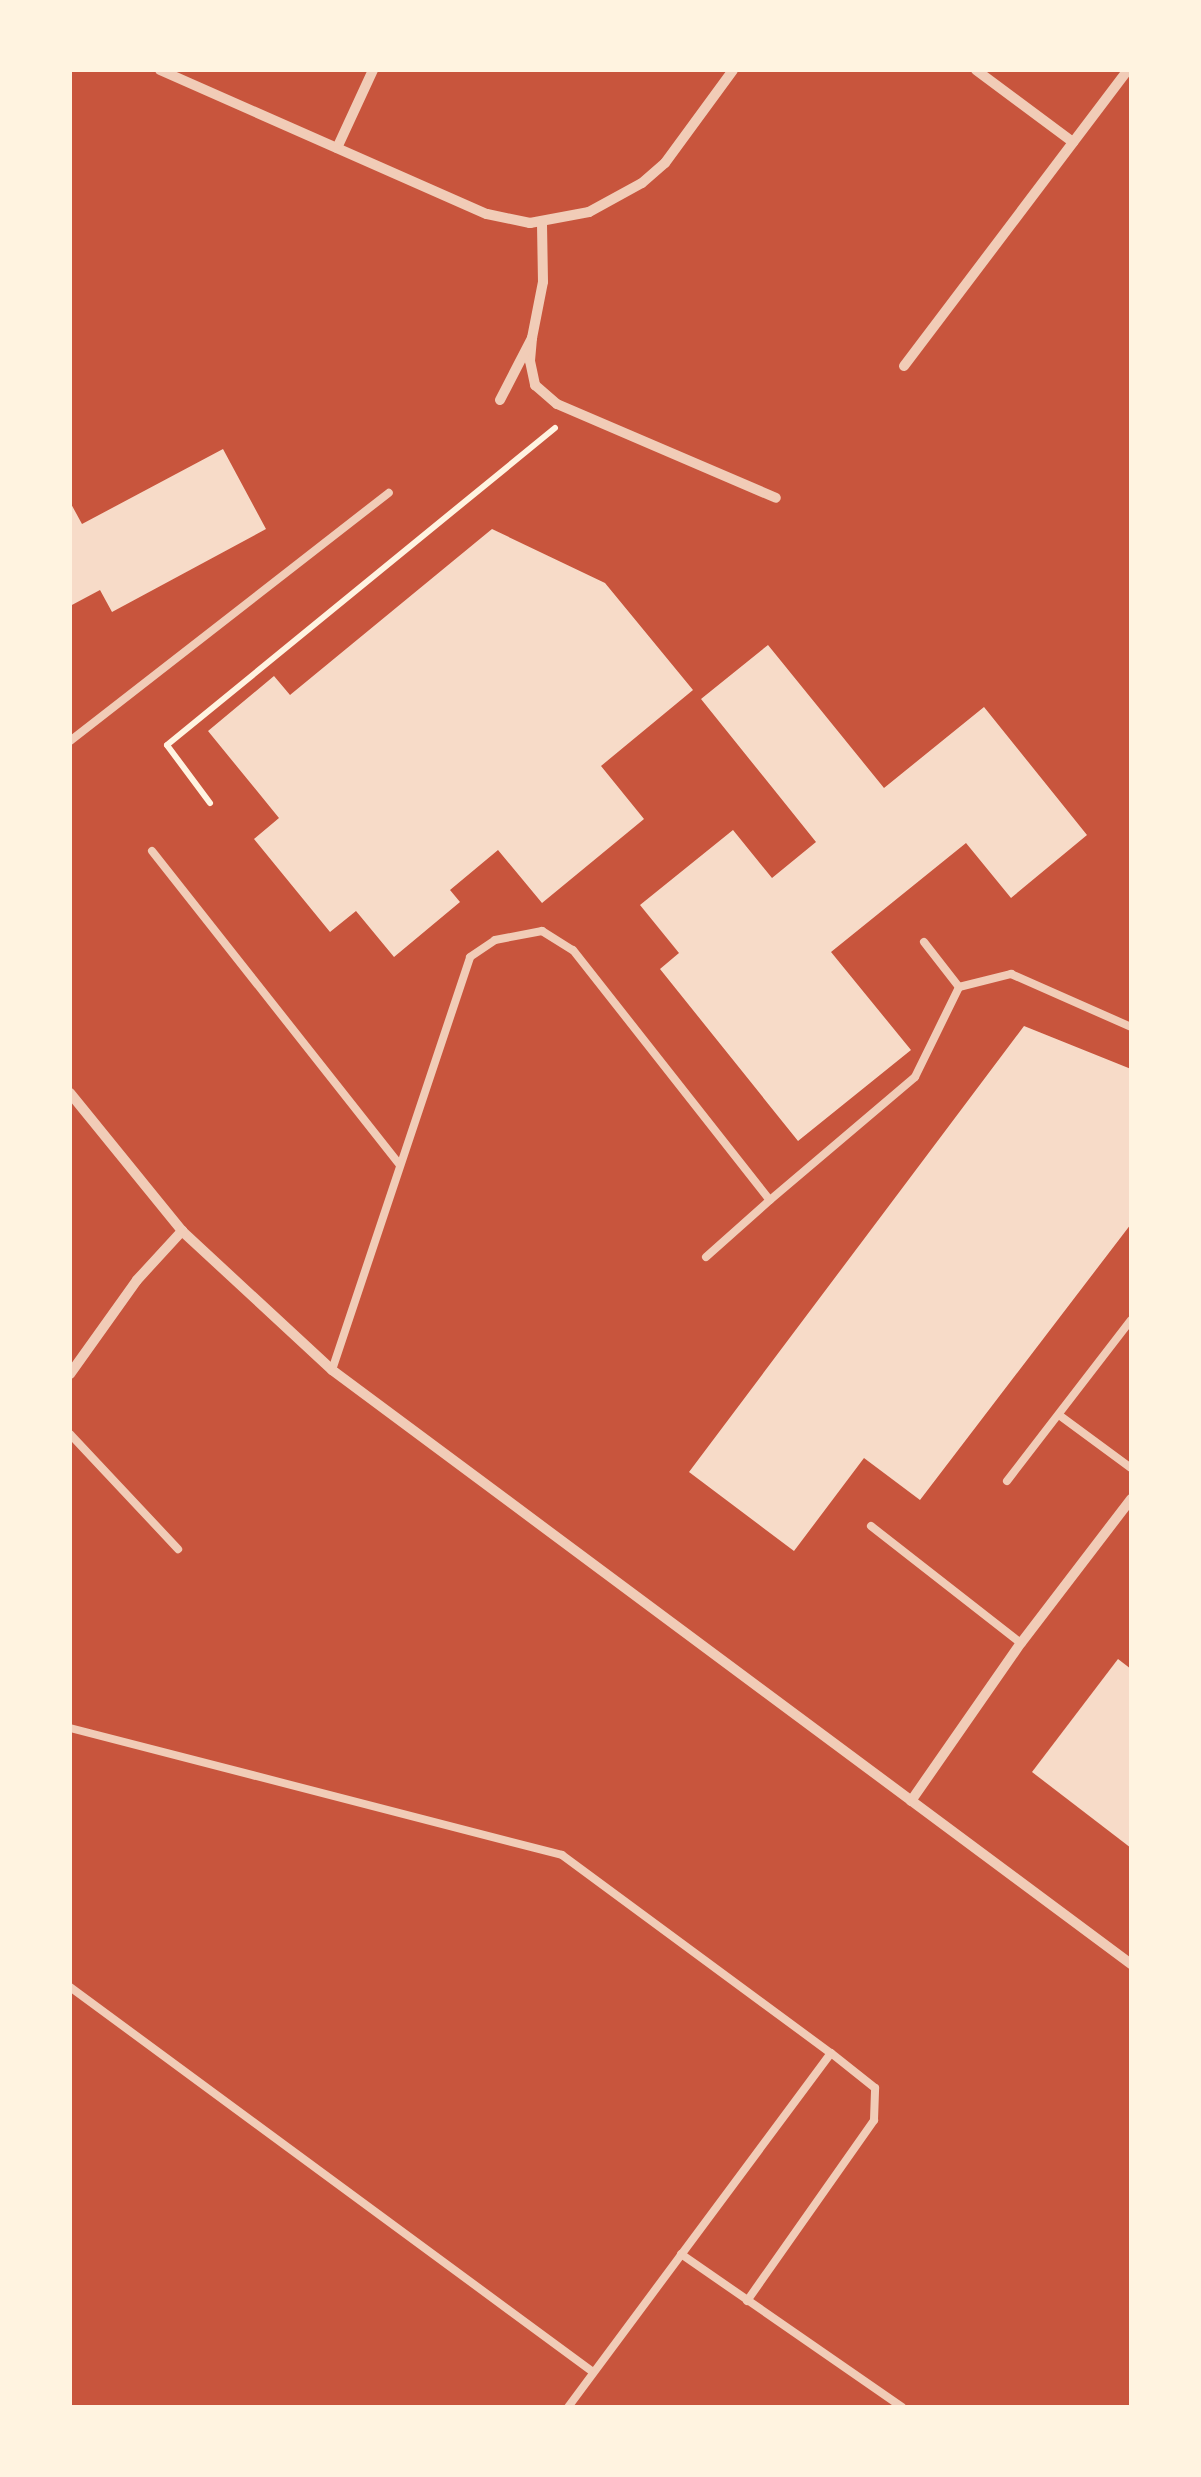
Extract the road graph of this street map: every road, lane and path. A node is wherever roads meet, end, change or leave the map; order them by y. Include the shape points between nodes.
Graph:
1 (160, 70) edge
2 (372, 70) edge
3 (733, 70) edge
4 (976, 70) edge
5 (1128, 70) edge
6 (1073, 142) junction
7 (337, 148) junction
8 (542, 222) junction
9 (532, 338) junction
10 (904, 366) dead end
11 (500, 400) dead end
12 (576, 411) junction
13 (388, 493) dead end
14 (776, 498) dead end
15 (70, 741) edge
16 (210, 804) dead end
17 (152, 850) dead end
18 (924, 942) dead end
19 (960, 987) junction
20 (1131, 1027) edge
21 (70, 1093) edge
22 (400, 1164) junction
23 (770, 1200) junction
24 (182, 1231) junction
25 (706, 1257) dead end
26 (1131, 1320) edge
27 (332, 1370) junction
28 (70, 1374) edge
29 (1058, 1415) junction
30 (70, 1434) edge
31 (1131, 1468) edge
32 (1007, 1481) dead end
33 (1131, 1498) edge
34 (871, 1526) dead end
35 (178, 1549) dead end
36 (1021, 1643) junction
37 (70, 1728) edge
38 (911, 1800) junction
39 (1131, 1964) edge
40 (70, 1987) edge
41 (831, 2053) junction
42 (680, 2254) junction
43 (747, 2301) junction
44 (592, 2372) junction
45 (568, 2407) edge
46 (902, 2407) edge

1 - 7 street
2 - 7 street
3 - 8 street via 665,163 642,183 589,212
4 - 6 street
5 - 6 street
6 - 10 street
7 - 8 street via 487,214
8 - 9 street via 542,282
9 - 11 street
9 - 12 street via 535,385
12 - 14 street
12 - 16 path via 166,745
13 - 15 lane
17 - 22 lane
18 - 19 lane
19 - 20 lane via 1011,974
19 - 23 lane via 915,1077
21 - 24 street
22 - 23 lane via 470,956 496,940 542,931 573,950
22 - 27 lane
23 - 25 lane
24 - 27 street
24 - 28 street via 137,1280
26 - 29 lane
27 - 38 street
29 - 31 lane
29 - 32 lane
30 - 35 lane
33 - 36 street
34 - 36 lane
36 - 38 street
37 - 41 lane via 562,1855
38 - 39 street
40 - 44 lane
41 - 42 lane
41 - 43 lane via 874,2088 874,2120
42 - 43 lane
42 - 44 lane
43 - 46 lane
44 - 45 lane

